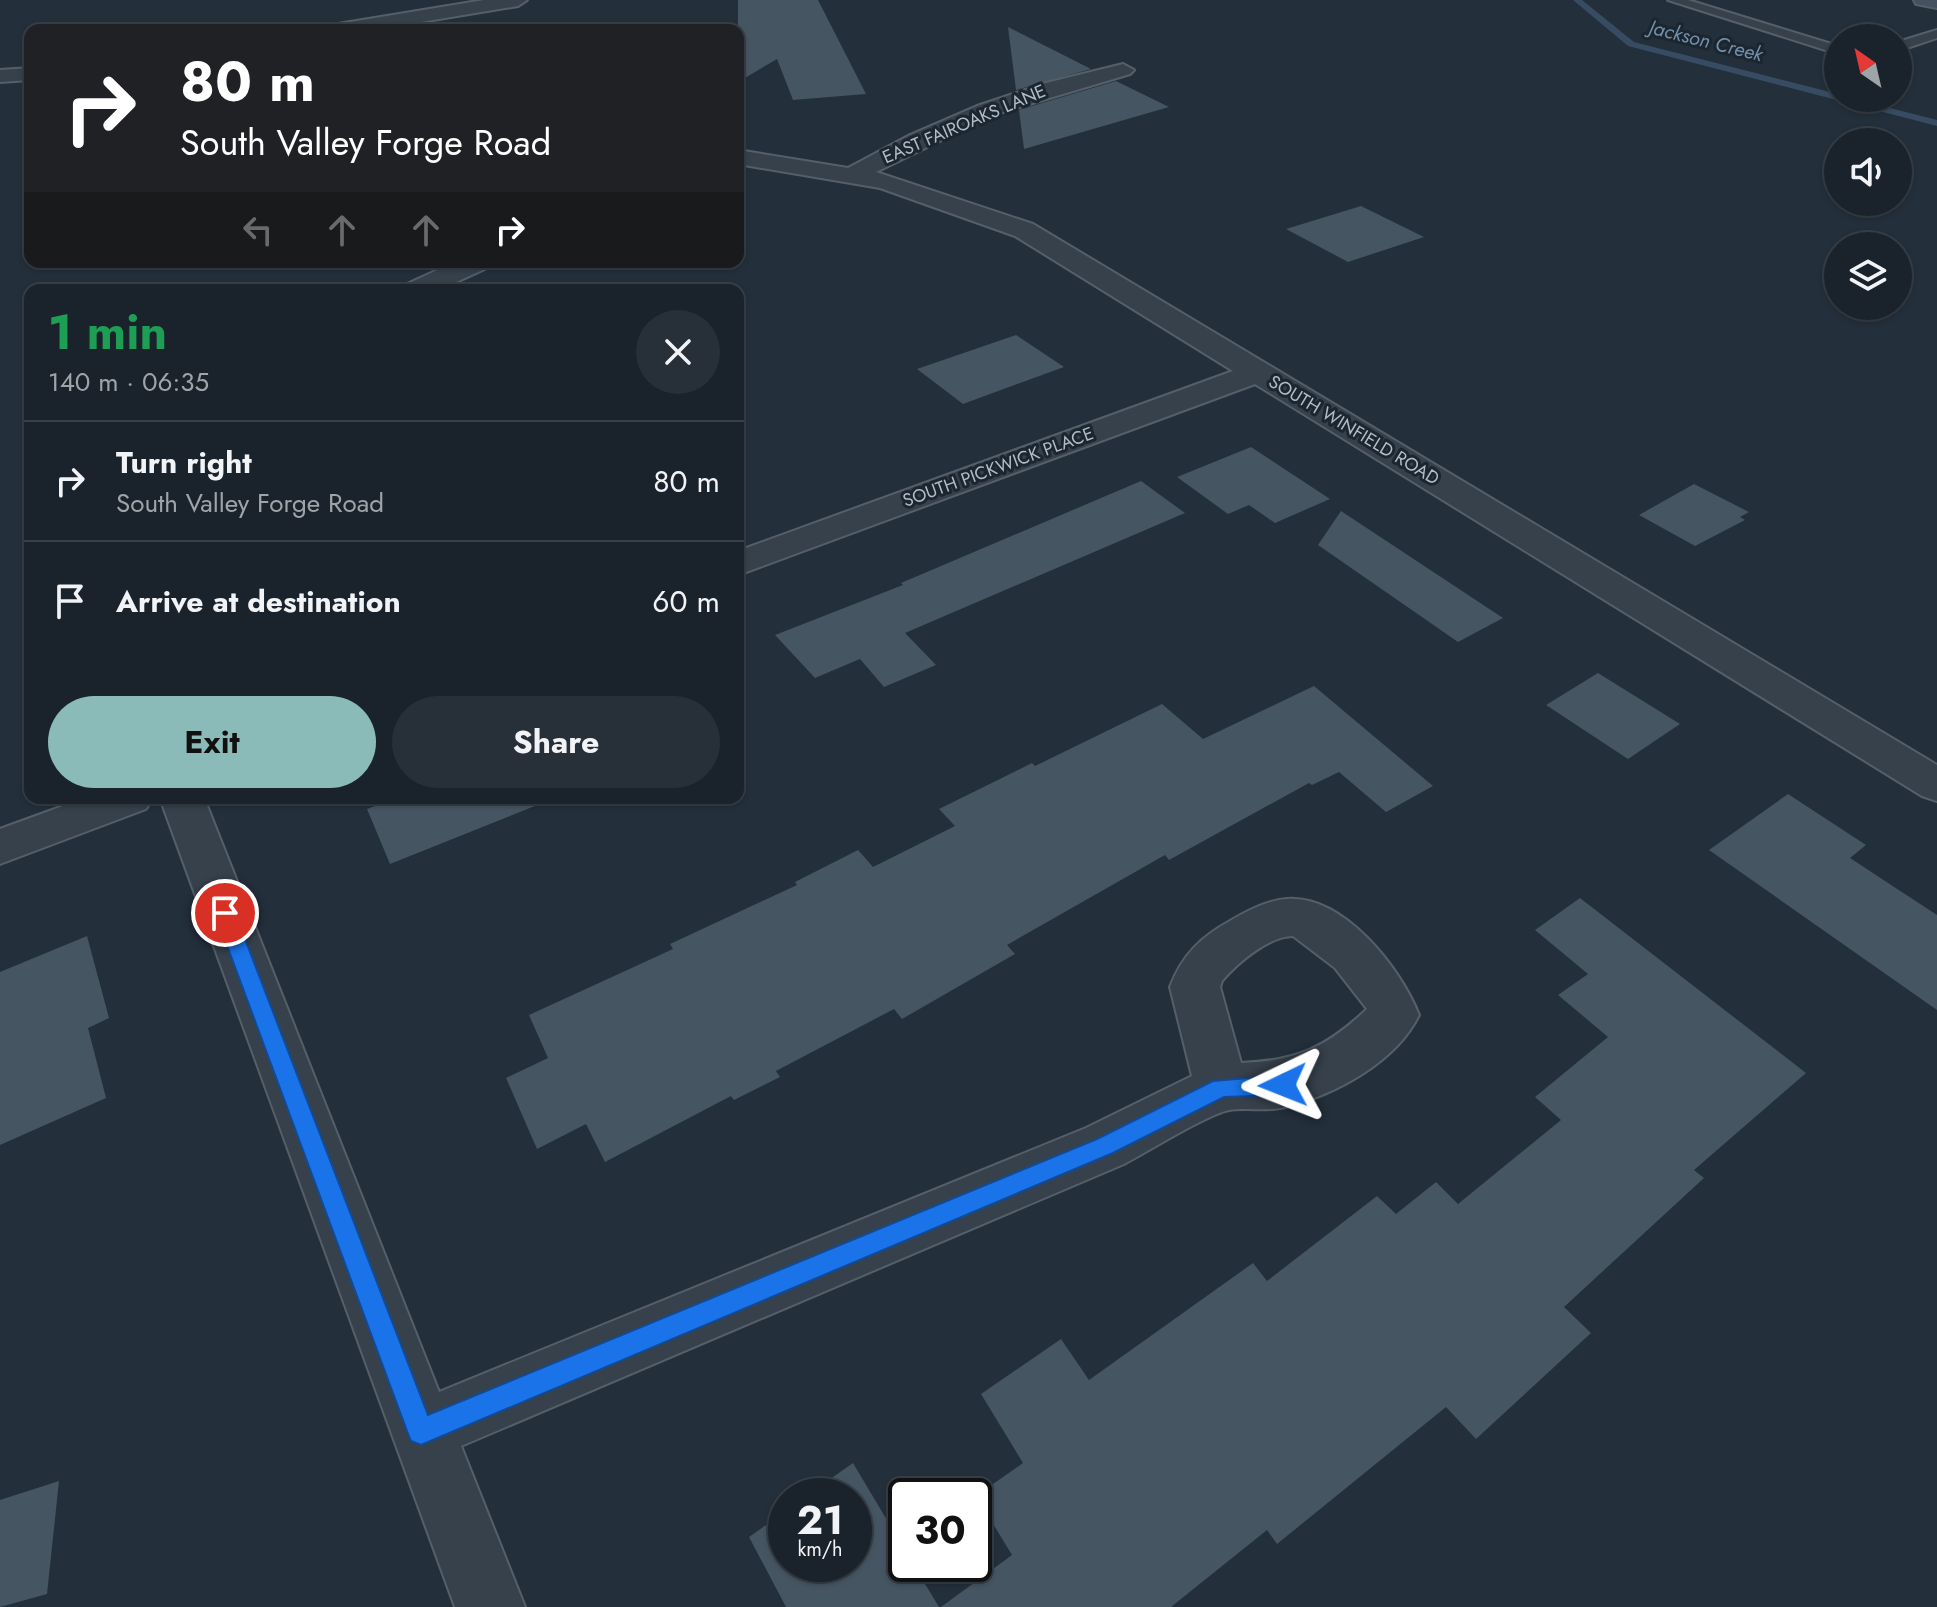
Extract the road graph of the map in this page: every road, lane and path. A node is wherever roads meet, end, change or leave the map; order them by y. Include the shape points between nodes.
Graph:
1 (518, 0) edge
2 (1674, 0) edge
3 (1923, 0) edge
4 (1937, 2) edge
5 (374, 24) edge
6 (1937, 34) edge
7 (1912, 42) edge
8 (1824, 46) edge
9 (1123, 70) dead end
10 (24, 74) edge
11 (0, 76) edge
12 (744, 158) edge
13 (855, 174) junction
14 (464, 268) edge
15 (430, 284) edge
16 (1258, 372) junction
17 (744, 562) edge
18 (1937, 785) edge
19 (115, 804) edge
20 (184, 804) edge
21 (0, 847) edge
22 (1221, 1087) dead end
23 (421, 1431) junction
24 (490, 1607) edge

1 - 5 street
2 - 8 lane
3 - 4 main road
6 - 7 lane
9 - 13 street, EAST FAIROAKS LANE via 1037,91 900,149
10 - 11 street
12 - 13 street, SOUTH WINFIELD ROAD
13 - 16 street, SOUTH WINFIELD ROAD via 1024,230
14 - 15 street
16 - 17 street, SOUTH PICKWICK PLACE
16 - 18 street, SOUTH WINFIELD ROAD
19 - 21 street
20 - 23 street
22 - 23 street via 1105,1146
23 - 24 street

